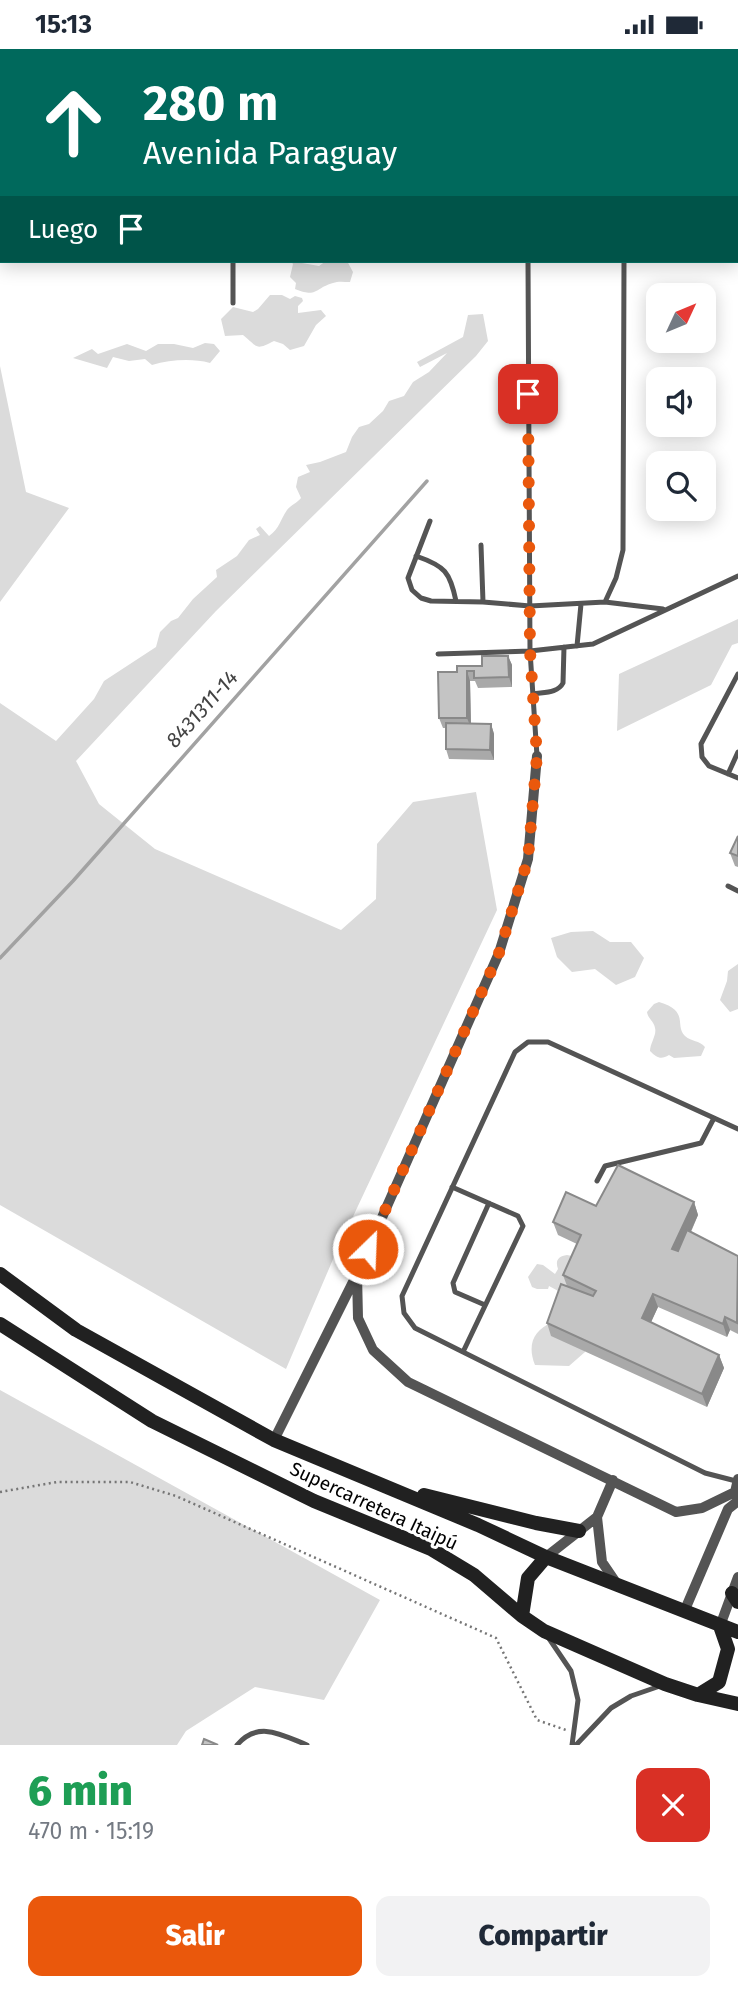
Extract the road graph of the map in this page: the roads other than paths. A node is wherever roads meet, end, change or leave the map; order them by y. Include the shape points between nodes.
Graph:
1 (233, 263) edge
2 (528, 263) edge
3 (624, 263) edge
4 (233, 303) dead end
5 (430, 521) dead end
6 (481, 545) dead end
7 (416, 556) junction
8 (738, 576) edge
9 (456, 601) junction
10 (483, 602) junction
11 (605, 602) junction
12 (581, 604) junction
13 (530, 606) junction
14 (665, 610) junction
15 (577, 646) junction
16 (564, 647) junction
17 (530, 651) junction
18 (438, 654) dead end
19 (738, 674) edge
20 (533, 694) junction
21 (738, 752) edge
22 (537, 756) joint
23 (728, 774) junction
24 (738, 778) edge
25 (728, 886) dead end
26 (738, 891) edge
27 (714, 1118) junction
28 (738, 1129) edge
29 (597, 1181) dead end
30 (452, 1187) junction
31 (489, 1203) junction
32 (0, 1274) edge
33 (357, 1274) junction
34 (485, 1305) junction
35 (0, 1324) edge
36 (463, 1352) junction
37 (274, 1440) junction
38 (352, 1473) junction
39 (612, 1480) junction
40 (737, 1480) edge
41 (737, 1497) edge
42 (597, 1517) junction
43 (579, 1531) junction
44 (546, 1557) junction
45 (738, 1577) edge
46 (619, 1587) junction
47 (735, 1597) edge
48 (684, 1612) junction
49 (522, 1616) junction
50 (720, 1626) junction
51 (544, 1631) junction
52 (738, 1632) edge
53 (665, 1685) junction
54 (698, 1695) junction
55 (738, 1704) edge
56 (289, 1742) edge
57 (237, 1745) edge
58 (307, 1745) edge
59 (574, 1745) edge

1 - 4 lane
2 - 13 lane
3 - 11 lane via 623,550
5 - 7 lane
6 - 10 lane
7 - 9 lane via 448,574
7 - 9 lane via 408,577 412,590 431,601
8 - 14 lane
9 - 10 lane
10 - 13 lane
11 - 12 lane
11 - 14 lane
12 - 13 lane
12 - 15 lane
13 - 17 lane
14 - 15 lane via 593,644
15 - 16 lane
16 - 17 lane
16 - 20 lane via 564,683 555,691
17 - 18 lane
17 - 20 lane
19 - 23 lane via 701,744 702,757 709,766
20 - 22 lane
21 - 23 lane
22 - 33 street via 528,859 499,953
23 - 24 lane
25 - 26 lane
27 - 28 lane
27 - 29 lane via 701,1143 605,1165
27 - 30 lane via 548,1042 528,1042 514,1052
30 - 31 lane
30 - 36 lane via 402,1296 404,1313 415,1328
31 - 34 lane via 453,1283 455,1292
31 - 34 lane via 518,1216 523,1226
32 - 37 street, Supercarretera Itaipú via 76,1330
33 - 37 street
33 - 39 street via 358,1318 373,1350 408,1382
34 - 36 lane
35 - 49 street, Supercarretera Itaipú via 152,1421 314,1501 431,1549 474,1575
36 - 40 lane via 705,1473
37 - 38 street, Supercarretera Itaipú
38 - 43 street via 431,1497
38 - 44 street, Supercarretera Itaipú
39 - 41 street via 676,1512
39 - 42 street
40 - 41 street
41 - 48 street
42 - 43 street
42 - 46 street via 602,1562
43 - 44 street
44 - 46 street, Supercarretera Itaipú
44 - 49 street via 528,1578
45 - 47 street
46 - 48 street, Supercarretera Itaipú
47 - 50 street
48 - 50 street, Supercarretera Itaipú
49 - 51 street, Supercarretera Itaipú
50 - 52 street, Supercarretera Itaipú
50 - 54 street via 728,1649 719,1682
51 - 53 street, Supercarretera Itaipú
51 - 59 lane via 571,1671 578,1700
53 - 54 street, Supercarretera Itaipú
53 - 59 lane via 611,1708
54 - 55 street, Supercarretera Itaipú
56 - 57 lane via 275,1733 257,1731
56 - 58 lane

